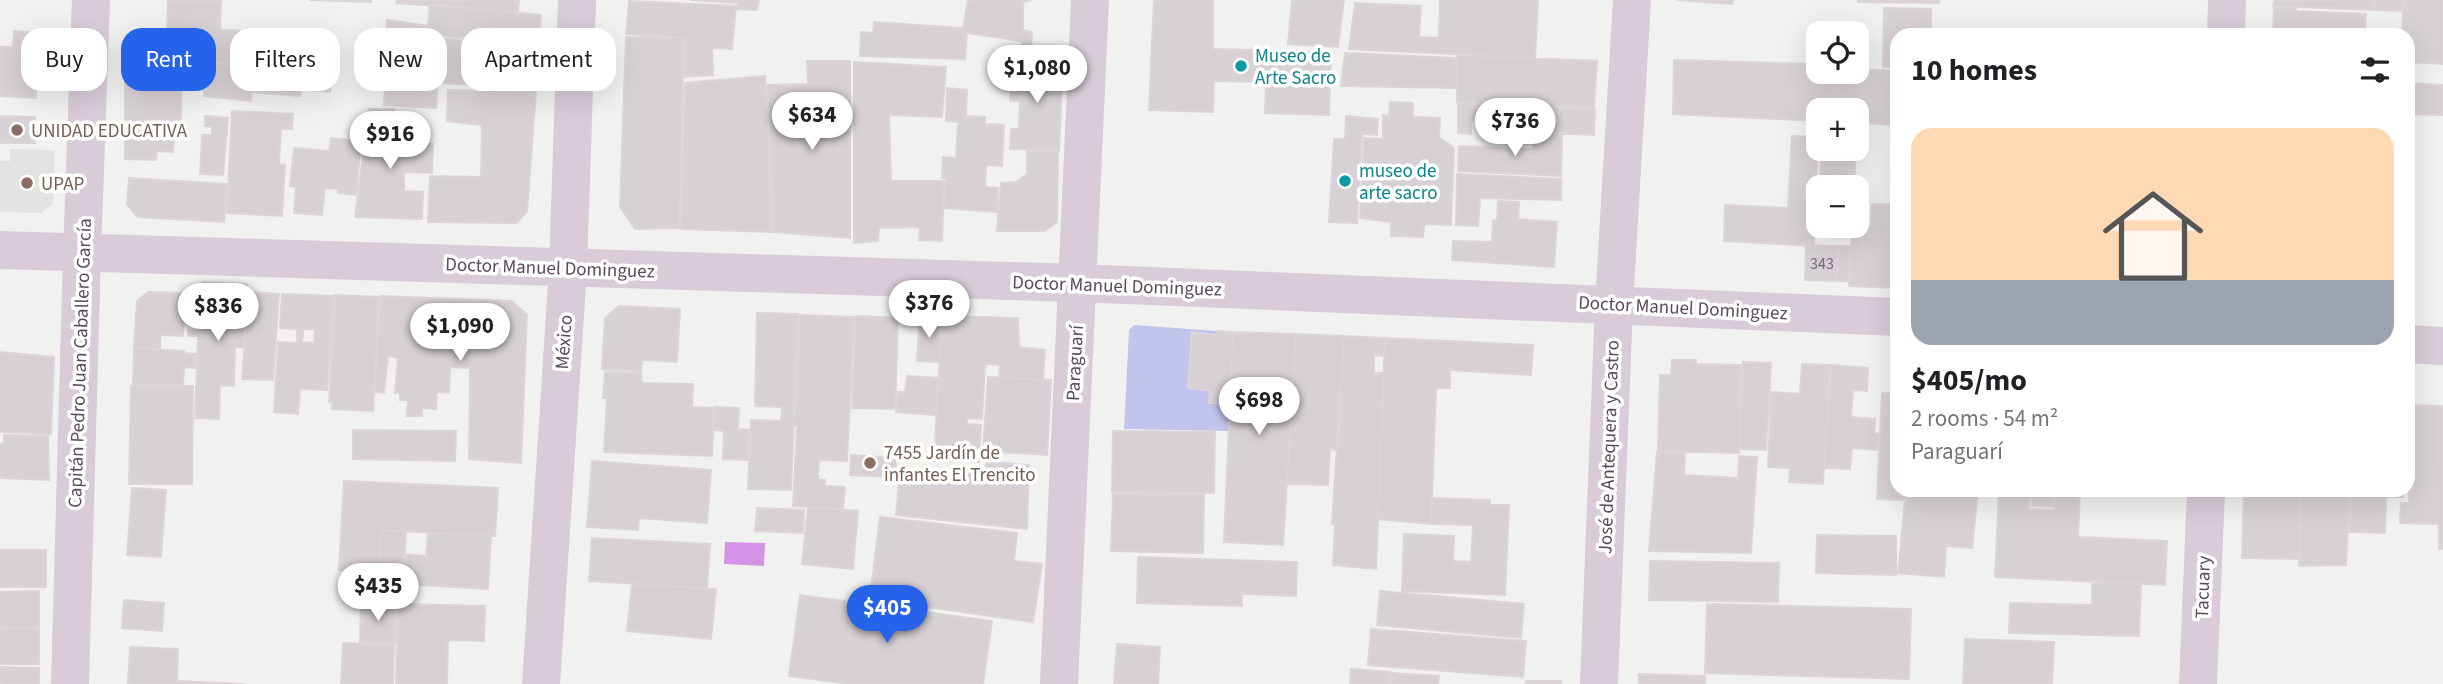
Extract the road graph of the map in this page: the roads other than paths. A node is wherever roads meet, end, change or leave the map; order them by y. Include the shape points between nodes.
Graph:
1 (91, 0) edge
2 (577, 0) edge
3 (1090, 0) edge
4 (1632, 0) edge
5 (2227, 0) edge
6 (2226, 28) edge
7 (0, 250) edge
8 (82, 253) junction
9 (568, 268) junction
10 (1077, 283) junction
11 (1614, 304) junction
12 (1890, 317) edge
13 (2415, 344) edge
14 (2443, 346) edge
15 (2206, 497) edge
16 (70, 684) edge
17 (541, 684) edge
18 (1059, 684) edge
19 (1599, 684) edge
20 (2198, 684) edge

1 - 8 street, Capitán Pedro Juan Caballero García
2 - 9 street, México
3 - 10 street, Paraguarí
4 - 11 street, José de Antequera y Castro
5 - 6 street
7 - 8 street, Doctor Manuel Dominguez
8 - 9 street, Doctor Manuel Dominguez
8 - 16 street, Capitán Pedro Juan Caballero García
9 - 10 street, Doctor Manuel Dominguez
9 - 17 street, México
10 - 11 street, Doctor Manuel Dominguez
10 - 18 street, Paraguarí
11 - 12 street, Doctor Manuel Dominguez
11 - 19 street, José de Antequera y Castro
13 - 14 street
15 - 20 street, Tacuary

